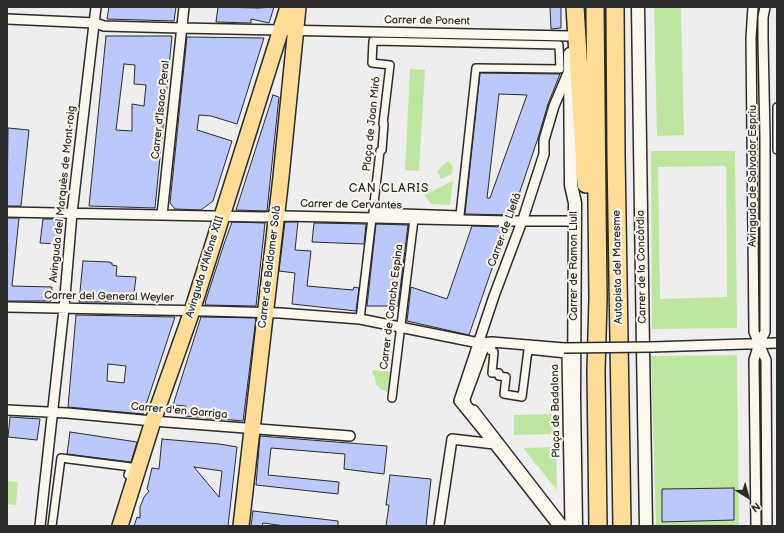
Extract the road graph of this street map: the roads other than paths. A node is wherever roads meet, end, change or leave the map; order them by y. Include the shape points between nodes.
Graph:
1 (96, 7) edge
2 (184, 7) edge
3 (288, 7) edge
4 (298, 7) edge
5 (569, 7) edge
6 (575, 7) edge
7 (594, 7) edge
8 (615, 7) edge
9 (638, 7) edge
10 (753, 7) edge
11 (764, 7) edge
12 (7, 19) edge
13 (95, 23) junction
14 (181, 28) junction
15 (289, 34) junction
16 (568, 36) junction
17 (476, 68) joint
18 (570, 68) junction
19 (777, 107) edge
20 (777, 150) edge
21 (7, 212) edge
22 (72, 213) junction
23 (162, 215) junction
24 (221, 215) junction
25 (276, 216) junction
26 (372, 218) junction
27 (414, 219) junction
28 (522, 221) junction
29 (574, 221) junction
30 (598, 300) junction
31 (7, 307) edge
32 (64, 308) junction
33 (192, 311) junction
34 (265, 313) junction
35 (360, 319) junction
36 (401, 327) junction
37 (478, 343) junction
38 (759, 343) junction
39 (777, 343) edge
40 (392, 398) dead end
41 (7, 410) edge
42 (52, 413) junction
43 (153, 421) junction
44 (252, 429) junction
45 (350, 436) dead end
46 (494, 444) junction
47 (621, 448) junction
48 (756, 497) junction
49 (767, 510) junction
50 (777, 511) edge
51 (40, 526) edge
52 (52, 526) edge
53 (112, 526) edge
54 (120, 526) edge
55 (241, 526) edge
56 (439, 526) edge
57 (558, 526) edge
58 (562, 526) edge
59 (570, 526) edge
60 (576, 526) edge
61 (598, 526) edge
62 (622, 526) edge
63 (633, 526) edge
64 (646, 526) edge
65 (756, 526) edge
66 (767, 526) edge

1 - 13 street, Avinguda del Marquès de Mont-roig
2 - 14 street, Carrer d'Isaac Peral
3 - 15 main road, Avinguda d'Alfons XIII
4 - 15 main road, Carrer de Baldomer Solà
5 - 16 street, Carrer de Ramon Llull
6 - 30 highway via 588,235
7 - 30 highway, Autopista del Maresme
8 - 47 highway, Autopista del Maresme
9 - 64 street, Carrer de la Concòrdia
10 - 38 street, Avinguda de Salvador Espriu via 751,38 754,332
11 - 38 street, Avinguda de Salvador Espriu via 765,332
12 - 13 street, Carrer de Ponent
13 - 14 street, Carrer de Ponent via 104,26
13 - 22 street, Avinguda del Marquès de Mont-roig
14 - 15 street, Carrer de Ponent
14 - 23 street, Carrer d'Isaac Peral
15 - 16 street, Carrer de Ponent
15 - 24 main road, Avinguda d'Alfons XIII
15 - 25 main road, Carrer de Baldomer Solà
16 - 18 street, Carrer de Ramon Llull
17 - 17 street, Plaça de Joan Miró via 560,69 559,45 373,41 372,63 390,65 373,212 460,215
18 - 28 street, Carrer de Llefià via 554,106 544,140 544,154
18 - 29 street, Carrer de Ramon Llull via 571,185 575,203
19 - 20 street
21 - 22 street, Carrer de Cervantes
22 - 23 street, Carrer de Cervantes
22 - 32 street, Avinguda del Marquès de Mont-roig
23 - 24 street, Carrer de Cervantes
24 - 25 street, Carrer de Cervantes
24 - 33 main road, Avinguda d'Alfons XIII
25 - 26 street, Carrer de Cervantes
25 - 34 main road, Carrer de Baldomer Solà
26 - 27 street, Carrer de Cervantes
26 - 35 street
27 - 28 street, Carrer de Cervantes
27 - 36 street, Carrer de Concha Espina
28 - 29 street, Carrer de Cervantes
28 - 37 street, Carrer de Llefià
29 - 60 street, Carrer de Ramon Llull
30 - 61 highway, Autopista del Maresme
31 - 32 street, Carrer del General Weyler
32 - 33 street, Carrer del General Weyler
32 - 42 street, Avinguda del Marquès de Mont-roig
33 - 34 street, Carrer del General Weyler
33 - 43 main road, Avinguda d'Alfons XIII
34 - 35 street, Carrer del General Weyler
34 - 44 main road, Carrer de Baldomer Solà
35 - 36 street, Carrer del General Weyler
36 - 37 street, Carrer del General Weyler
36 - 40 street, Carrer de Concha Espina
37 - 38 street, Carrer del General Weyler, bridge via 564,348
37 - 46 street, Carrer de Llefià via 459,400
38 - 39 street, Carrer del General Weyler
38 - 48 street, Avinguda de Salvador Espriu via 754,360
38 - 49 street, Avinguda de Salvador Espriu via 766,360
41 - 42 street, Carrer d'en Garriga
42 - 43 street, Carrer d'en Garriga
42 - 51 street, Avinguda del Marquès de Mont-roig
43 - 44 street, Carrer d'en Garriga
43 - 54 main road, Avinguda d'Alfons XIII
44 - 45 street, Carrer d'en Garriga
44 - 55 main road, Carrer de Baldomer Solà
46 - 56 street via 452,439
46 - 57 street
47 - 62 highway, Autopista del Maresme
47 - 63 highway via 630,483
48 - 49 street
48 - 65 street, Avinguda de Salvador Espriu
49 - 50 street
49 - 66 street, Avinguda de Salvador Espriu
52 - 53 street via 62,458 131,467
58 - 59 street, Plaça de Badalona via 563,524 474,409 466,404 486,347 492,346 491,352 494,352 492,373 506,377 504,394 522,397 528,350 566,354

